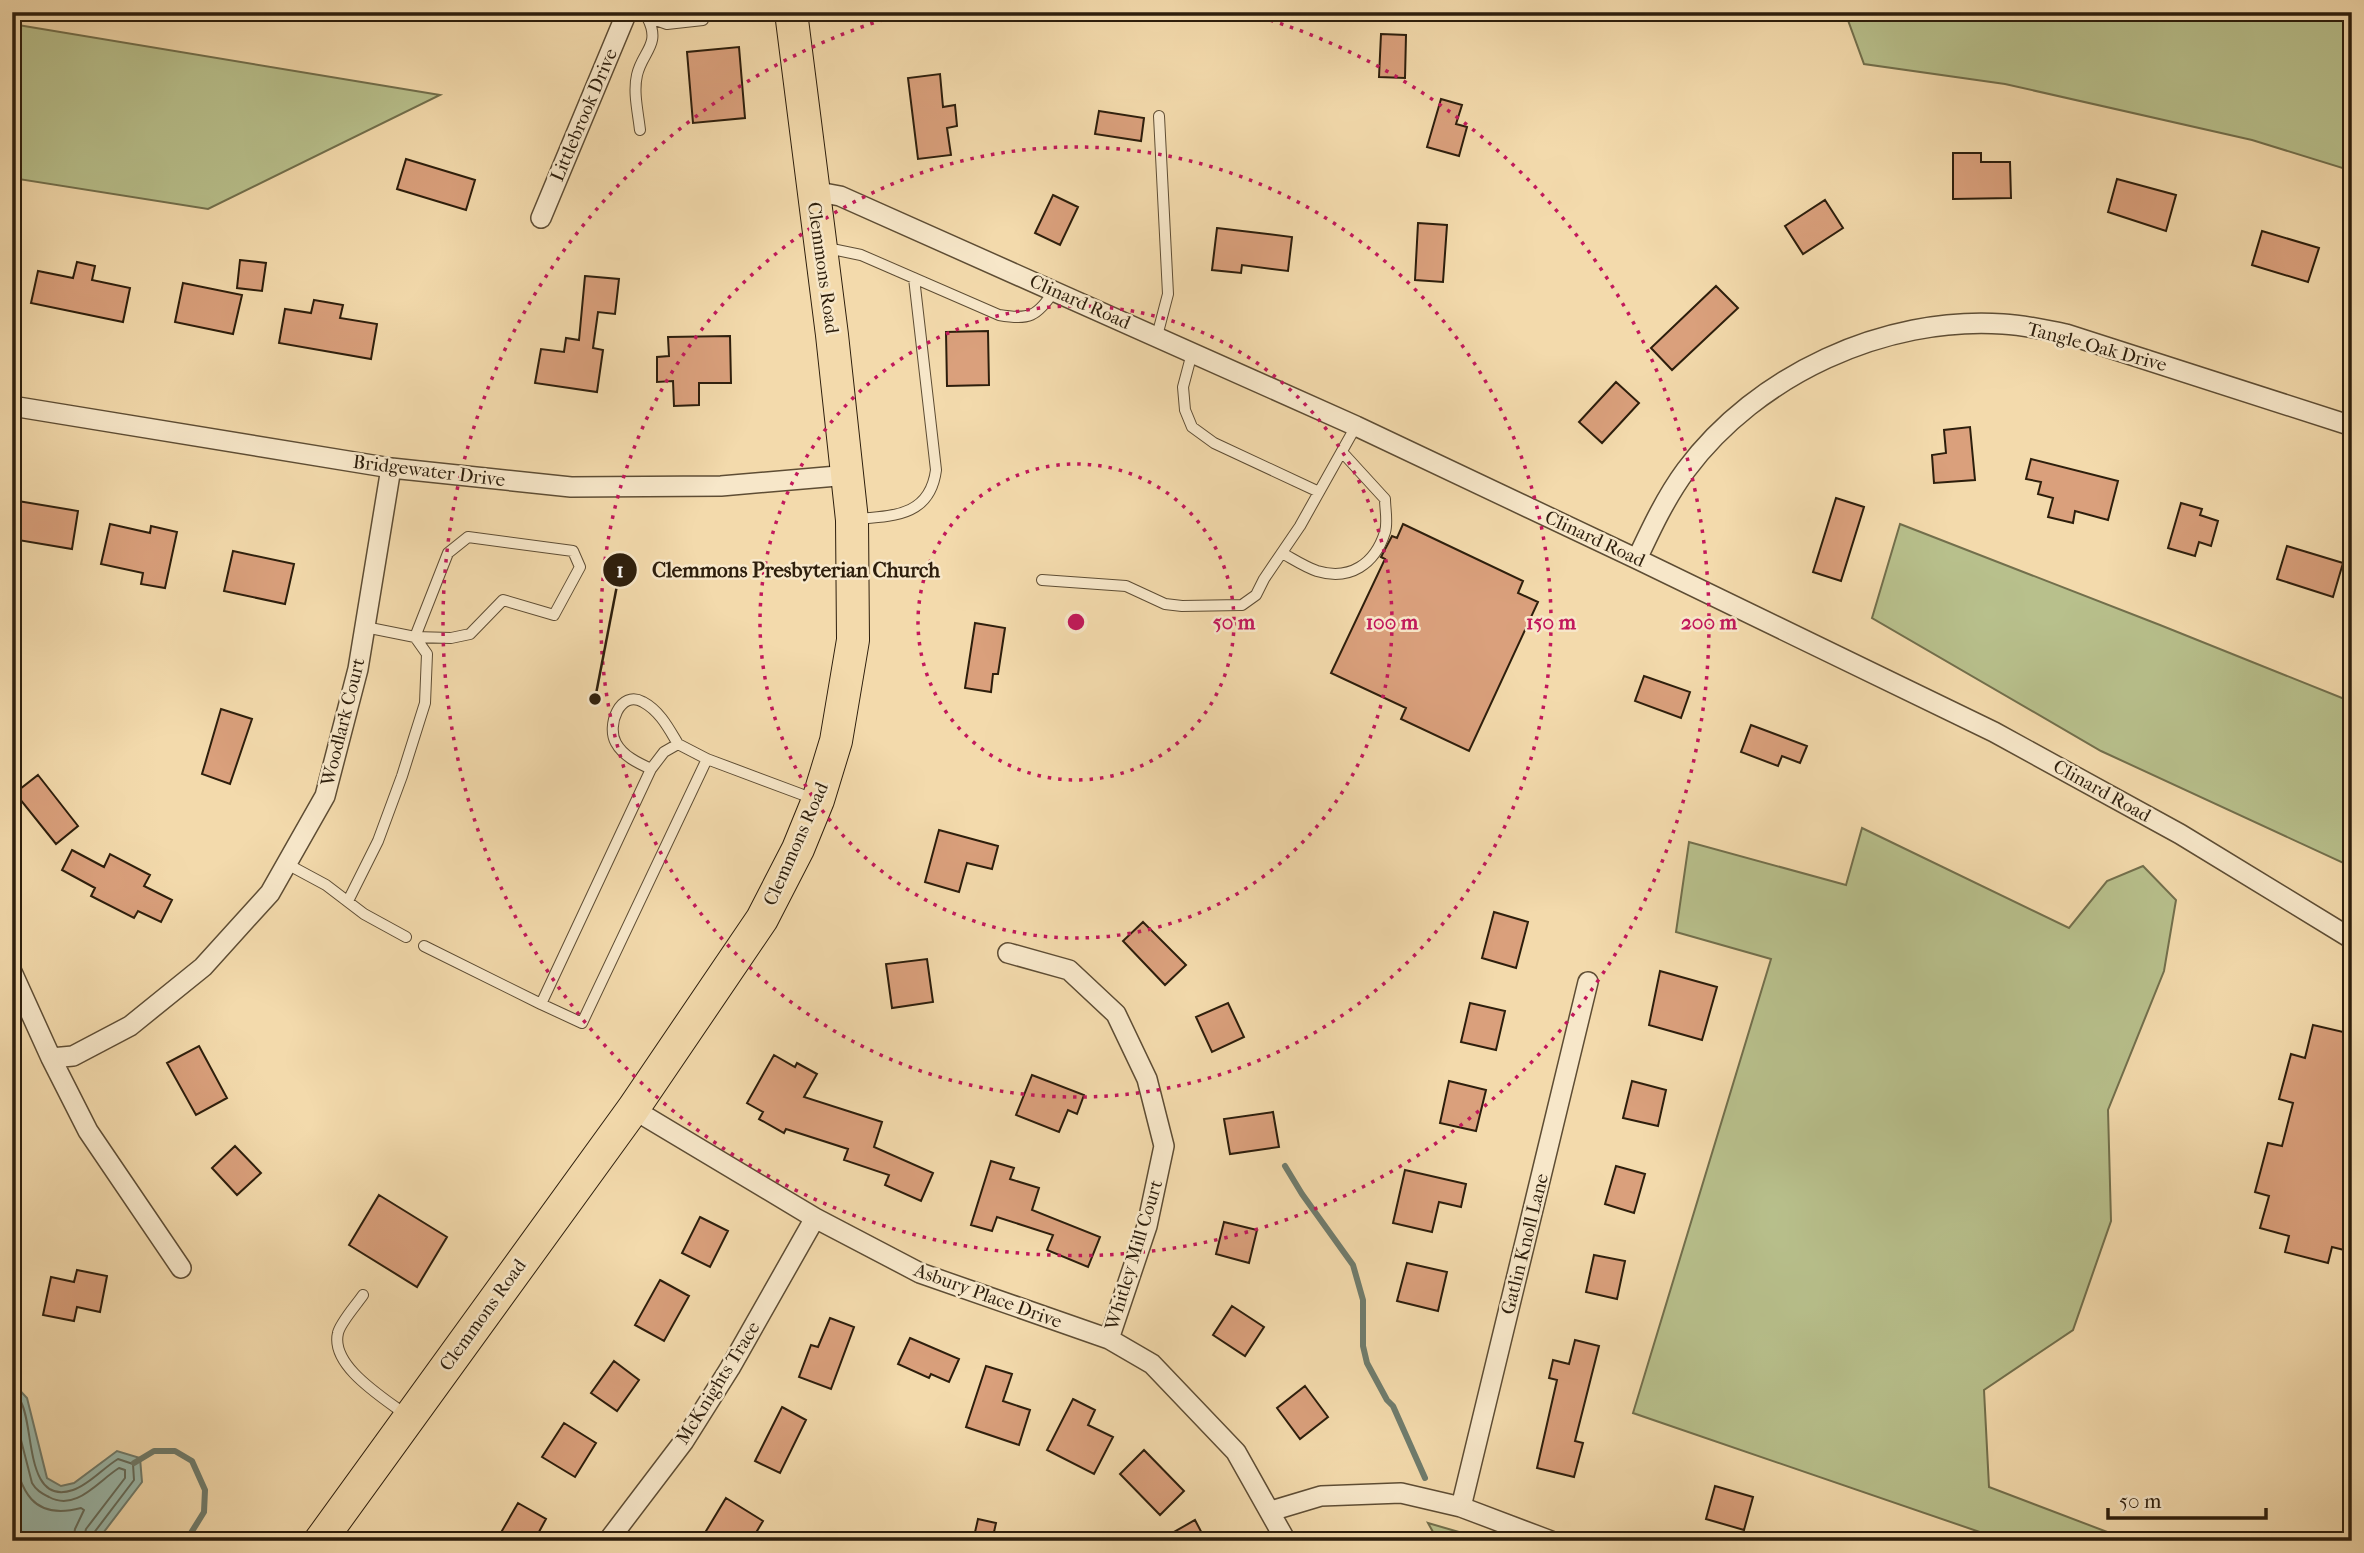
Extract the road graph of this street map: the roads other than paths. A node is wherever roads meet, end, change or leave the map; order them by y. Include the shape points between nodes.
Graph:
1 (627, 12) edge
2 (633, 12) edge
3 (791, 12) edge
4 (648, 19) junction
5 (703, 20) dead end
6 (1159, 116) dead end
7 (640, 130) dead end
8 (813, 191) junction
9 (541, 218) dead end
10 (820, 247) junction
11 (914, 278) junction
12 (1054, 291) junction
13 (1157, 336) junction
14 (1192, 353) junction
15 (12, 406) edge
16 (1356, 426) junction
17 (2352, 426) edge
18 (1342, 452) junction
19 (391, 468) junction
20 (849, 475) junction
21 (1319, 492) junction
22 (852, 520) junction
23 (1282, 553) junction
24 (1637, 559) junction
25 (1042, 580) dead end
26 (365, 627) junction
27 (415, 637) junction
28 (678, 744) junction
29 (707, 758) junction
30 (651, 769) junction
31 (818, 800) junction
32 (287, 864) junction
33 (348, 901) junction
34 (406, 937) dead end
35 (2352, 939) edge
36 (424, 946) dead end
37 (1008, 953) dead end
38 (12, 972) edge
39 (1588, 982) dead end
40 (541, 1004) junction
41 (51, 1058) junction
42 (633, 1109) junction
43 (815, 1218) junction
44 (181, 1268) dead end
45 (363, 1295) dead end
46 (1109, 1339) junction
47 (409, 1418) junction
48 (1461, 1507) junction
49 (1271, 1511) junction
50 (320, 1541) edge
51 (608, 1541) edge
52 (1286, 1541) edge
53 (1551, 1541) edge

1 - 9 street, Littlebrook Drive
2 - 4 lane
3 - 8 main road, Clemmons Road
4 - 5 lane via 667,24
4 - 7 lane via 652,44 637,74 635,93
6 - 13 lane via 1168,294
8 - 10 main road, Clemmons Road
8 - 12 street, Clinard Road via 840,196
10 - 11 lane via 861,255
10 - 20 main road, Clemmons Road
11 - 12 lane via 999,315 1022,319 1041,310
11 - 22 lane via 934,485 914,509 895,516
12 - 13 street, Clinard Road
13 - 14 street, Clinard Road
14 - 16 street, Clinard Road
14 - 21 lane via 1183,387 1192,427 1214,443
15 - 19 street, Bridgewater Drive
16 - 18 lane
16 - 24 street, Clinard Road
17 - 24 street, Tangle Oak Drive via 2066,334 2000,323 1913,331 1831,357 1755,400 1687,469
18 - 21 lane
18 - 23 lane via 1385,499 1384,533 1374,554 1357,571 1339,573 1317,571
19 - 20 street, Bridgewater Drive via 571,487 721,486
19 - 26 street, Woodlark Court
20 - 22 main road, Clemmons Road
21 - 23 lane
22 - 31 main road, Clemmons Road via 850,667 836,741
23 - 25 lane via 1256,595 1242,605 1165,604 1126,586
24 - 35 street, Clinard Road via 1994,732 2179,834
26 - 27 lane
26 - 32 street, Woodlark Court via 325,796
27 - 27 lane via 470,634 503,600 554,615 580,567 573,551 468,537 447,552
27 - 33 lane via 427,654 425,703 378,841
28 - 29 lane
28 - 30 lane via 664,752
28 - 30 lane via 665,722 645,703 628,699 611,727 616,743 629,758
29 - 31 lane
29 - 40 lane via 582,1023
30 - 40 lane
31 - 42 main road, Clemmons Road via 762,919
32 - 33 lane
32 - 41 street, Woodlark Court via 270,893 203,967 130,1026 73,1056
33 - 34 lane
36 - 40 lane
37 - 46 street, Whitley Mill Court via 1069,970 1116,1014 1147,1079 1164,1146 1147,1226
38 - 41 street
39 - 48 street, Gatlin Knoll Lane
41 - 44 street via 88,1131
42 - 43 street, Asbury Place Drive
42 - 47 main road, Clemmons Road
43 - 46 street, Asbury Place Drive via 920,1273
43 - 51 street, McKnights Trace via 730,1368
45 - 47 lane via 338,1333 340,1351 348,1369
46 - 49 street, Asbury Place Drive via 1152,1364 1190,1403 1236,1452
47 - 50 main road, Clemmons Road
48 - 49 street via 1401,1493 1321,1496
48 - 53 street
49 - 52 street, Asbury Place Drive

